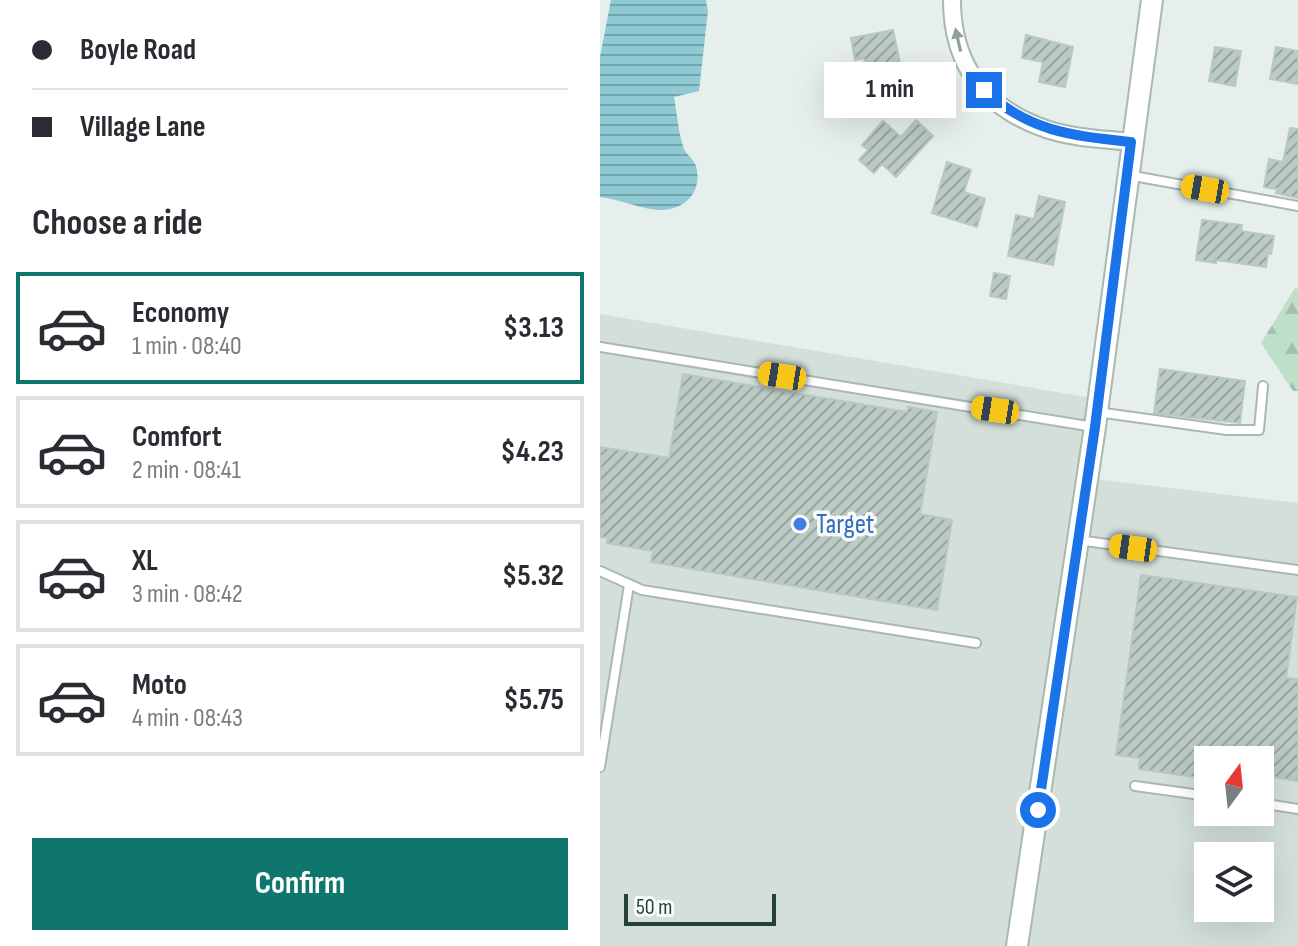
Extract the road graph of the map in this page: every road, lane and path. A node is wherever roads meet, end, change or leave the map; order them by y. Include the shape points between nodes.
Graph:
1 (952, 0) edge
2 (1152, 0) edge
3 (1131, 142) junction
4 (1127, 175) junction
5 (1298, 206) edge
6 (600, 347) edge
7 (1263, 386) dead end
8 (1096, 419) junction
9 (1077, 540) junction
10 (1298, 570) edge
11 (600, 571) edge
12 (629, 585) junction
13 (976, 643) dead end
14 (600, 767) edge
15 (1135, 786) dead end
16 (1194, 794) edge
17 (1274, 805) edge
18 (1298, 809) edge
19 (1017, 946) edge

3 -> 1 street via 1047,130 997,103 971,78 957,44
2 - 3 street
3 - 4 street
4 - 5 lane
4 - 8 street
6 - 8 lane
7 - 8 lane via 1259,430
8 - 9 street
9 - 10 lane
9 - 19 street
11 - 12 lane
12 - 13 lane
12 - 14 lane
15 - 16 lane
17 - 18 lane

